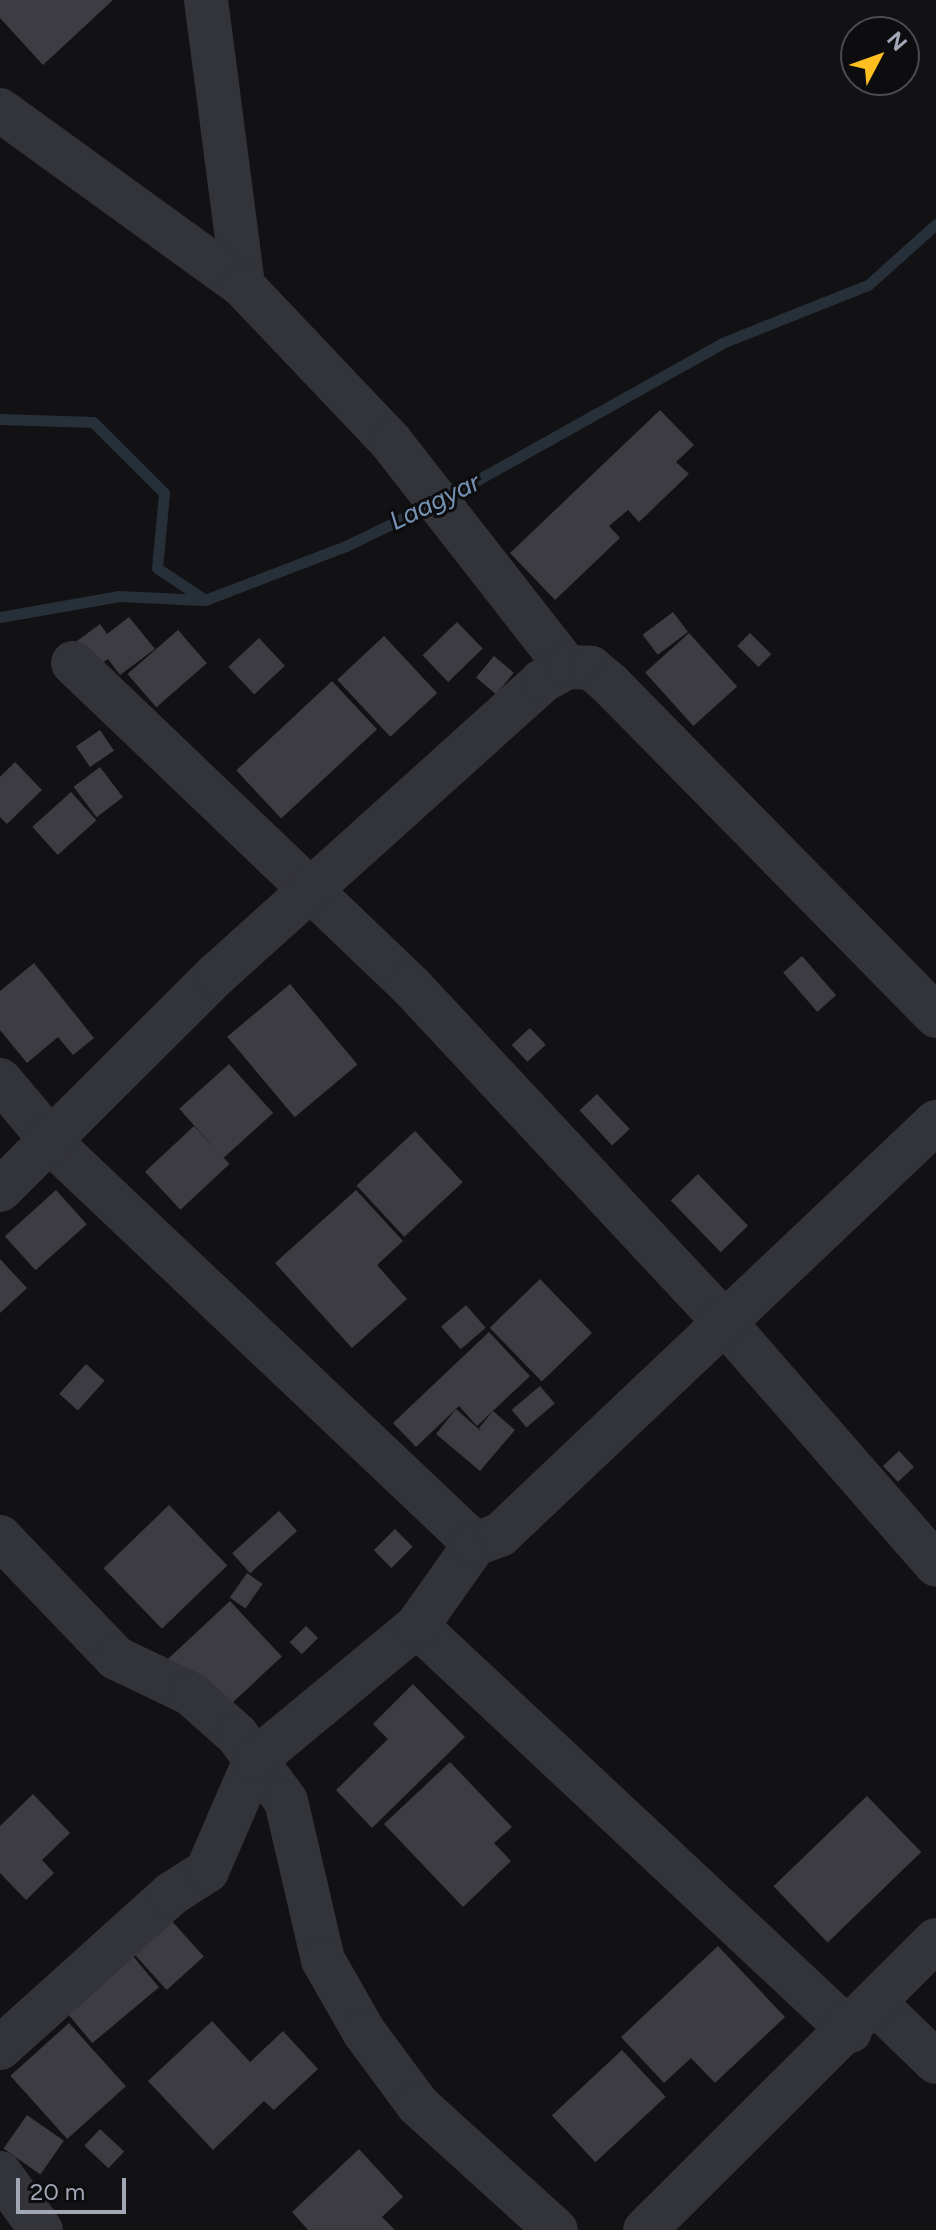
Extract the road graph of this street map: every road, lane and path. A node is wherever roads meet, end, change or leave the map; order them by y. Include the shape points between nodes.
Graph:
1 (206, 0) edge
2 (0, 110) edge
3 (243, 286) junction
4 (73, 663) dead end
5 (567, 667) junction
6 (311, 893) junction
7 (936, 1016) edge
8 (0, 1080) edge
9 (936, 1122) edge
10 (50, 1140) junction
11 (0, 1190) edge
12 (727, 1325) junction
13 (0, 1537) edge
14 (475, 1544) junction
15 (936, 1565) edge
16 (417, 1626) junction
17 (255, 1760) junction
18 (936, 1940) edge
19 (863, 2018) junction
20 (0, 2048) edge
21 (936, 2062) edge
22 (0, 2173) edge
23 (0, 2229) edge
24 (12, 2230) edge
25 (41, 2230) edge
26 (556, 2230) edge
27 (645, 2230) edge

1 - 3 street
2 - 3 street
3 - 5 street via 391,442
4 - 6 street
5 - 6 street via 542,681
5 - 7 street via 591,668 611,685
6 - 10 street via 217,974
6 - 12 street via 411,986
8 - 10 street
9 - 12 street
10 - 11 street
10 - 14 street
12 - 14 street via 500,1535
12 - 15 street
13 - 17 street via 116,1658 191,1694 237,1735
14 - 16 street
16 - 17 street
16 - 19 street
17 - 20 street via 207,1871 171,1894
17 - 26 street via 286,1801 323,1960 364,2032 418,2105
18 - 19 street
19 - 21 street
19 - 27 street
22 - 25 street
23 - 24 street

